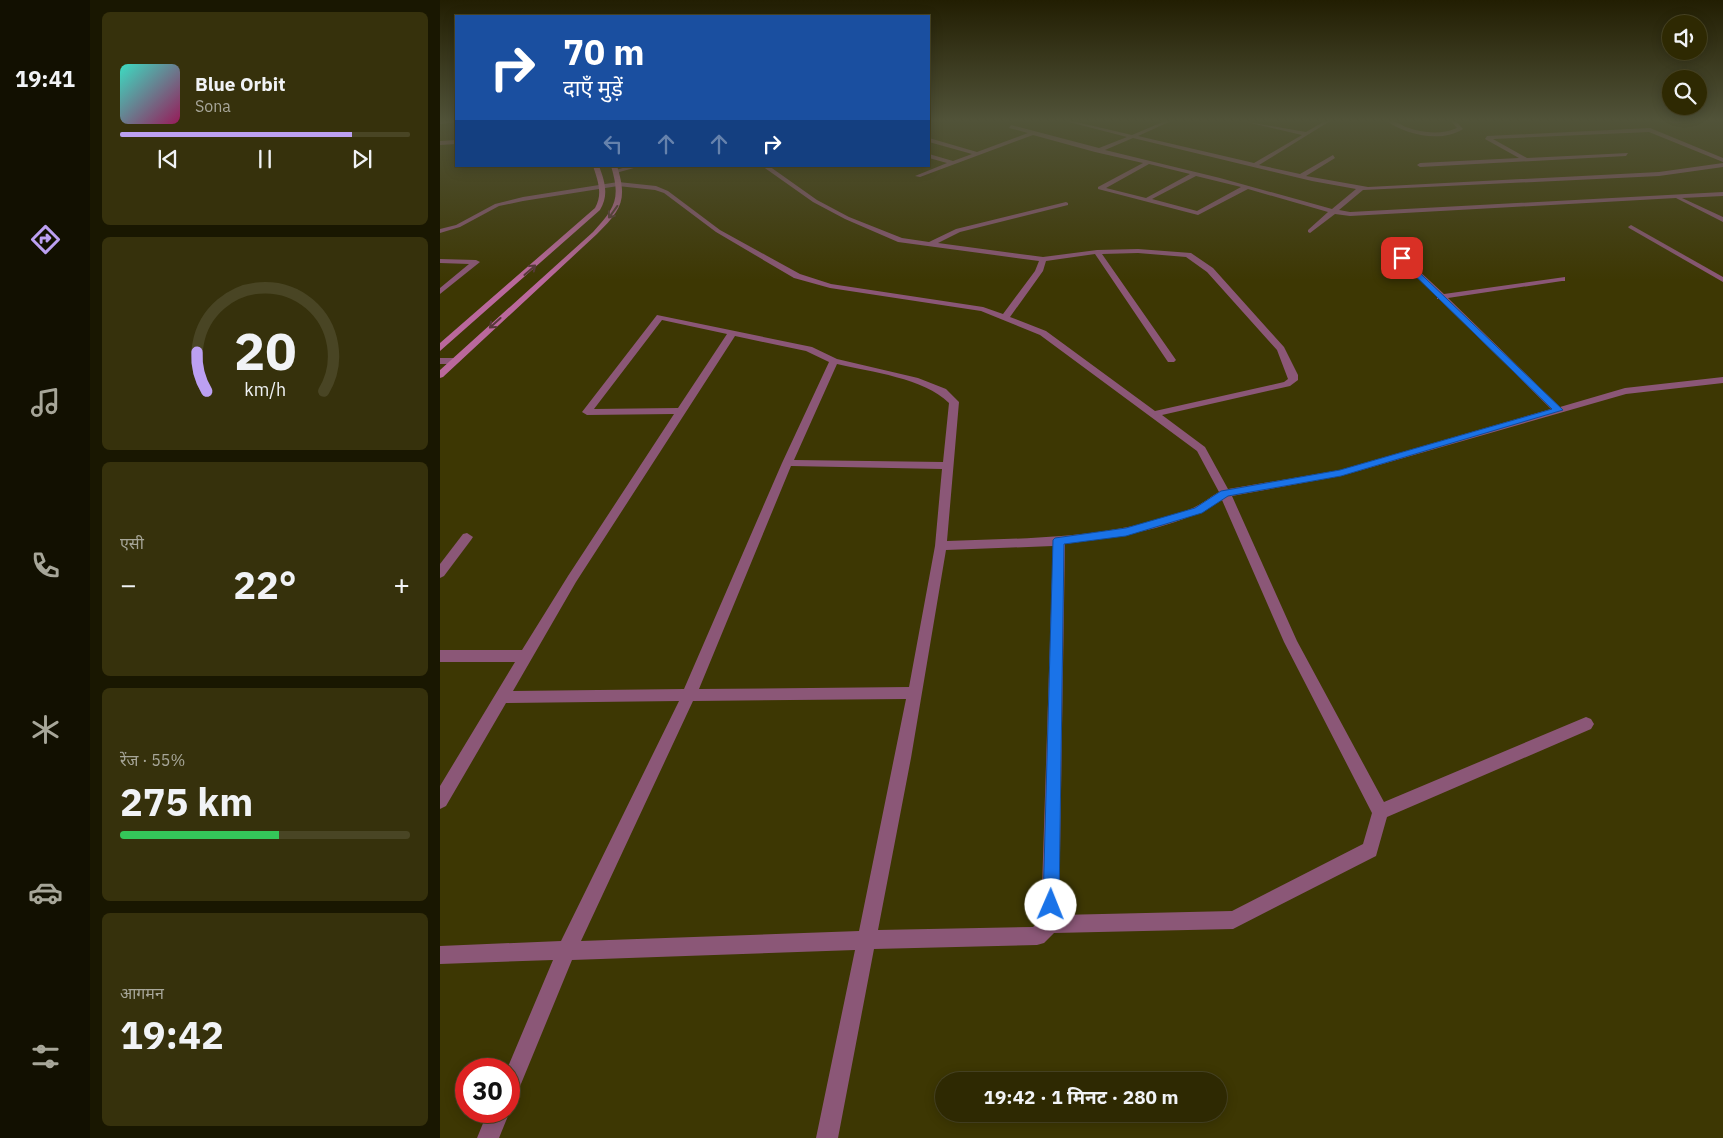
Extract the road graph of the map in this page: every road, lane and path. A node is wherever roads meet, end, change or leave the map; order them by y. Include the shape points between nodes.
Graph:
1 (599, 174) edge
2 (616, 174) edge
3 (776, 174) edge
4 (923, 174) edge
5 (1126, 174) edge
6 (1195, 174) joint
7 (1294, 174) edge
8 (1305, 174) edge
9 (1657, 174) edge
10 (918, 176) dead end
11 (1302, 176) junction
12 (618, 184) junction
13 (604, 186) junction
14 (1247, 187) junction
15 (1361, 188) junction
16 (1723, 194) edge
17 (1676, 198) junction
18 (1146, 200) junction
19 (1066, 204) dead end
20 (1332, 211) junction
21 (1723, 220) edge
22 (1631, 227) dead end
23 (440, 231) edge
24 (1310, 231) dead end
25 (930, 244) junction
26 (1389, 245) dead end
27 (1097, 252) junction
28 (1043, 259) junction
29 (440, 261) edge
30 (1562, 279) dead end
31 (1723, 280) edge
32 (440, 292) edge
33 (1440, 297) junction
34 (1005, 318) junction
35 (733, 332) junction
36 (442, 345) edge
37 (1171, 360) dead end
38 (440, 361) edge
39 (454, 361) junction
40 (834, 361) junction
41 (440, 375) edge
42 (1723, 380) edge
43 (1558, 410) junction
44 (680, 411) junction
45 (1154, 414) junction
46 (787, 463) junction
47 (948, 466) junction
48 (1225, 493) junction
49 (467, 537) dead end
50 (1058, 540) junction
51 (941, 546) junction
52 (440, 573) edge
53 (440, 656) edge
54 (527, 656) junction
55 (914, 693) junction
56 (688, 695) junction
57 (501, 697) junction
58 (1586, 724) dead end
59 (440, 801) edge
60 (1380, 812) junction
61 (1050, 924) junction
62 (866, 940) junction
63 (566, 951) junction
64 (440, 955) edge
65 (520, 1062) edge
66 (494, 1123) edge
67 (488, 1138) edge
68 (827, 1138) edge

1 - 13 street
2 - 12 street
3 - 25 street via 814,201 847,218 902,240
4 - 10 street
5 - 18 street via 1100,188
6 - 14 street
6 - 18 street
7 - 11 street
8 - 11 street
9 - 15 street
11 - 15 street
12 - 13 street
12 - 34 street via 666,192 718,230 797,276 830,286 983,309
12 -> 39 street via 621,196 613,214
13 - 23 street via 497,205 458,226
36 -> 13 street via 590,218 603,200
14 - 18 street via 1198,214
14 - 20 street
15 - 20 street
16 - 17 street
17 - 20 street via 1356,214
17 - 21 street
19 - 25 street via 958,230
20 - 24 street
22 - 31 street
25 - 28 street
26 - 33 street
27 - 28 street
27 - 37 street
27 - 45 street via 1188,255 1210,270 1281,349 1293,375 1293,380 1287,384
28 - 34 street via 1039,271
29 - 32 street via 476,262
30 - 33 street
33 - 43 street
34 - 45 street via 1042,333
35 - 40 street via 809,349
35 - 44 street
35 - 44 street via 660,317 587,412
38 - 39 street
39 - 41 street
40 - 46 street
40 - 47 street via 915,380 943,391 954,402
42 - 43 street via 1625,391
43 - 48 street via 1341,473
44 - 54 street via 572,579
45 - 48 street via 1201,449
46 - 47 street
46 - 56 street
47 - 51 street
48 - 50 street via 1198,510 1126,532
48 - 60 street via 1291,642
49 - 52 street
50 - 51 street
50 - 61 street
51 - 55 street
53 - 54 street
54 - 57 street
55 - 56 street
55 - 62 street
56 - 57 street
56 - 63 street
57 - 59 street
58 - 60 street
60 - 61 street via 1370,850 1232,920
61 - 62 street via 1037,936
62 - 63 street
62 - 68 street
63 - 64 street
63 - 65 street
66 - 67 street

